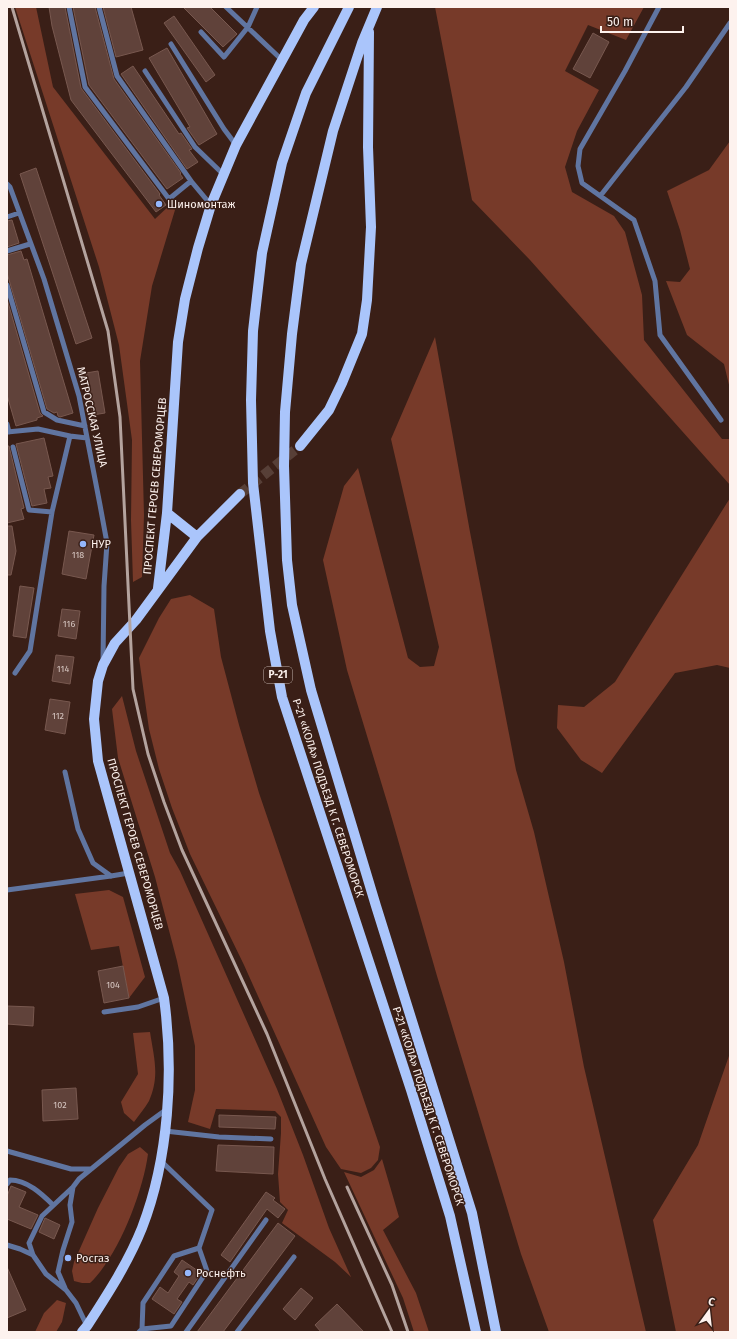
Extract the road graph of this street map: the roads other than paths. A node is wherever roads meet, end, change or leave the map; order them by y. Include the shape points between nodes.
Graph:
1 (69, 7) edge
2 (99, 7) edge
3 (226, 7) edge
4 (257, 7) edge
5 (314, 7) edge
6 (348, 7) edge
7 (377, 7) edge
8 (659, 7) edge
9 (730, 23) edge
10 (369, 26) junction
11 (248, 27) junction
12 (201, 32) dead end
13 (171, 44) dead end
14 (282, 60) junction
15 (145, 71) dead end
16 (236, 145) junction
17 (224, 175) junction
18 (191, 181) junction
19 (8, 186) edge
20 (601, 196) junction
21 (211, 205) junction
22 (19, 213) junction
23 (7, 217) edge
24 (30, 244) junction
25 (7, 251) edge
26 (7, 285) edge
27 (721, 420) dead end
28 (7, 424) edge
29 (85, 426) junction
30 (8, 432) edge
31 (70, 436) junction
32 (87, 438) junction
33 (300, 446) tunnel mouth
34 (13, 447) dead end
35 (240, 494) tunnel mouth
36 (52, 512) junction
37 (167, 513) junction
38 (197, 537) junction
39 (158, 590) junction
40 (103, 665) junction
41 (14, 673) dead end
42 (65, 772) dead end
43 (129, 873) junction
44 (111, 876) junction
45 (7, 890) edge
46 (164, 998) junction
47 (104, 1012) dead end
48 (168, 1109) junction
49 (165, 1131) junction
50 (271, 1139) dead end
51 (7, 1151) edge
52 (161, 1161) junction
53 (92, 1169) junction
54 (7, 1184) edge
55 (73, 1187) junction
56 (53, 1205) junction
57 (266, 1220) dead end
58 (7, 1245) edge
59 (199, 1248) junction
60 (33, 1255) junction
61 (294, 1257) dead end
62 (66, 1290) junction
63 (85, 1329) edge
64 (141, 1330) edge
65 (186, 1332) edge
66 (237, 1332) edge
67 (476, 1332) edge
68 (496, 1332) edge

1 - 18 lane via 85,87 168,199
2 - 18 lane via 116,76
3 - 11 lane
4 - 11 lane
5 - 14 main road, ПРОСПЕКТ ГЕРОЕВ СЕВЕРОМОРЦЕВ
6 - 67 main road, Р-21 «КОЛА» ПОДЪЕЗД К Г. СЕВЕРОМОРСК / Р-21 via 306,93 282,163 262,253 253,346 253,483 270,632 282,697 450,1216
7 - 10 main road, Р-21 «КОЛА» ПОДЪЕЗД К Г. СЕВЕРОМОРСК / Р-21
8 - 20 lane via 580,149 578,166 582,183
9 - 20 lane via 686,87
10 - 33 main road via 368,147 371,227 367,300 362,334 329,410
10 - 68 main road, Р-21 «КОЛА» ПОДЪЕЗД К Г. СЕВЕРОМОРСК / Р-21 via 332,131 301,264 285,412 284,466 292,605 312,690 472,1213
11 - 12 lane via 224,57
11 - 14 lane
13 - 16 lane
14 - 16 main road, ПРОСПЕКТ ГЕРОЕВ СЕВЕРОМОРЦЕВ
15 - 17 lane via 195,147
16 - 17 main road, ПРОСПЕКТ ГЕРОЕВ СЕВЕРОМОРЦЕВ
17 - 21 main road, ПРОСПЕКТ ГЕРОЕВ СЕВЕРОМОРЦЕВ
18 - 21 lane
19 - 22 lane, МАТРОССКАЯ УЛИЦА
20 - 27 lane via 634,220 654,281 660,335
21 - 37 main road, ПРОСПЕКТ ГЕРОЕВ СЕВЕРОМОРЦЕВ via 185,299 178,342
22 - 23 lane
22 - 24 lane, МАТРОССКАЯ УЛИЦА
24 - 25 lane
24 - 29 lane, МАТРОССКАЯ УЛИЦА via 44,279 79,396
26 - 29 lane via 44,412 57,420
28 - 30 lane
29 - 32 lane, МАТРОССКАЯ УЛИЦА
30 - 31 lane via 38,429
31 - 32 lane
31 - 36 lane
32 - 40 lane, МАТРОССКАЯ УЛИЦА via 107,543
34 - 36 lane via 29,510
35 - 38 main road
36 - 41 lane via 30,651
37 - 38 main road
37 - 39 main road, ПРОСПЕКТ ГЕРОЕВ СЕВЕРОМОРЦЕВ
38 - 39 main road
39 - 40 main road, ПРОСПЕКТ ГЕРОЕВ СЕВЕРОМОРЦЕВ via 115,643
40 - 43 main road, ПРОСПЕКТ ГЕРОЕВ СЕВЕРОМОРЦЕВ via 98,681 94,719 98,761
42 - 44 lane via 81,836 93,863
43 - 44 lane
43 - 46 main road, ПРОСПЕКТ ГЕРОЕВ СЕВЕРОМОРЦЕВ
44 - 45 lane
46 - 47 lane via 138,1007
46 - 48 main road, ПРОСПЕКТ ГЕРОЕВ СЕВЕРОМОРЦЕВ via 168,1023
48 - 49 main road, ПРОСПЕКТ ГЕРОЕВ СЕВЕРОМОРЦЕВ
48 - 53 lane
49 - 50 lane
49 - 52 main road, ПРОСПЕКТ ГЕРОЕВ СЕВЕРОМОРЦЕВ
51 - 53 lane via 71,1169
52 - 59 lane via 212,1210
52 - 63 main road, ПРОСПЕКТ ГЕРОЕВ СЕВЕРОМОРЦЕВ via 142,1229 120,1274
53 - 55 lane
54 - 56 lane via 14,1180 38,1190
55 - 56 lane
55 - 62 lane via 70,1205 72,1222 62,1250 58,1272
56 - 60 lane via 42,1216 29,1243
57 - 65 lane
58 - 60 lane
59 - 64 lane via 174,1256 143,1303
59 - 64 lane via 207,1271 171,1326
60 - 62 lane via 46,1274
61 - 66 lane
62 - 63 lane via 76,1303

